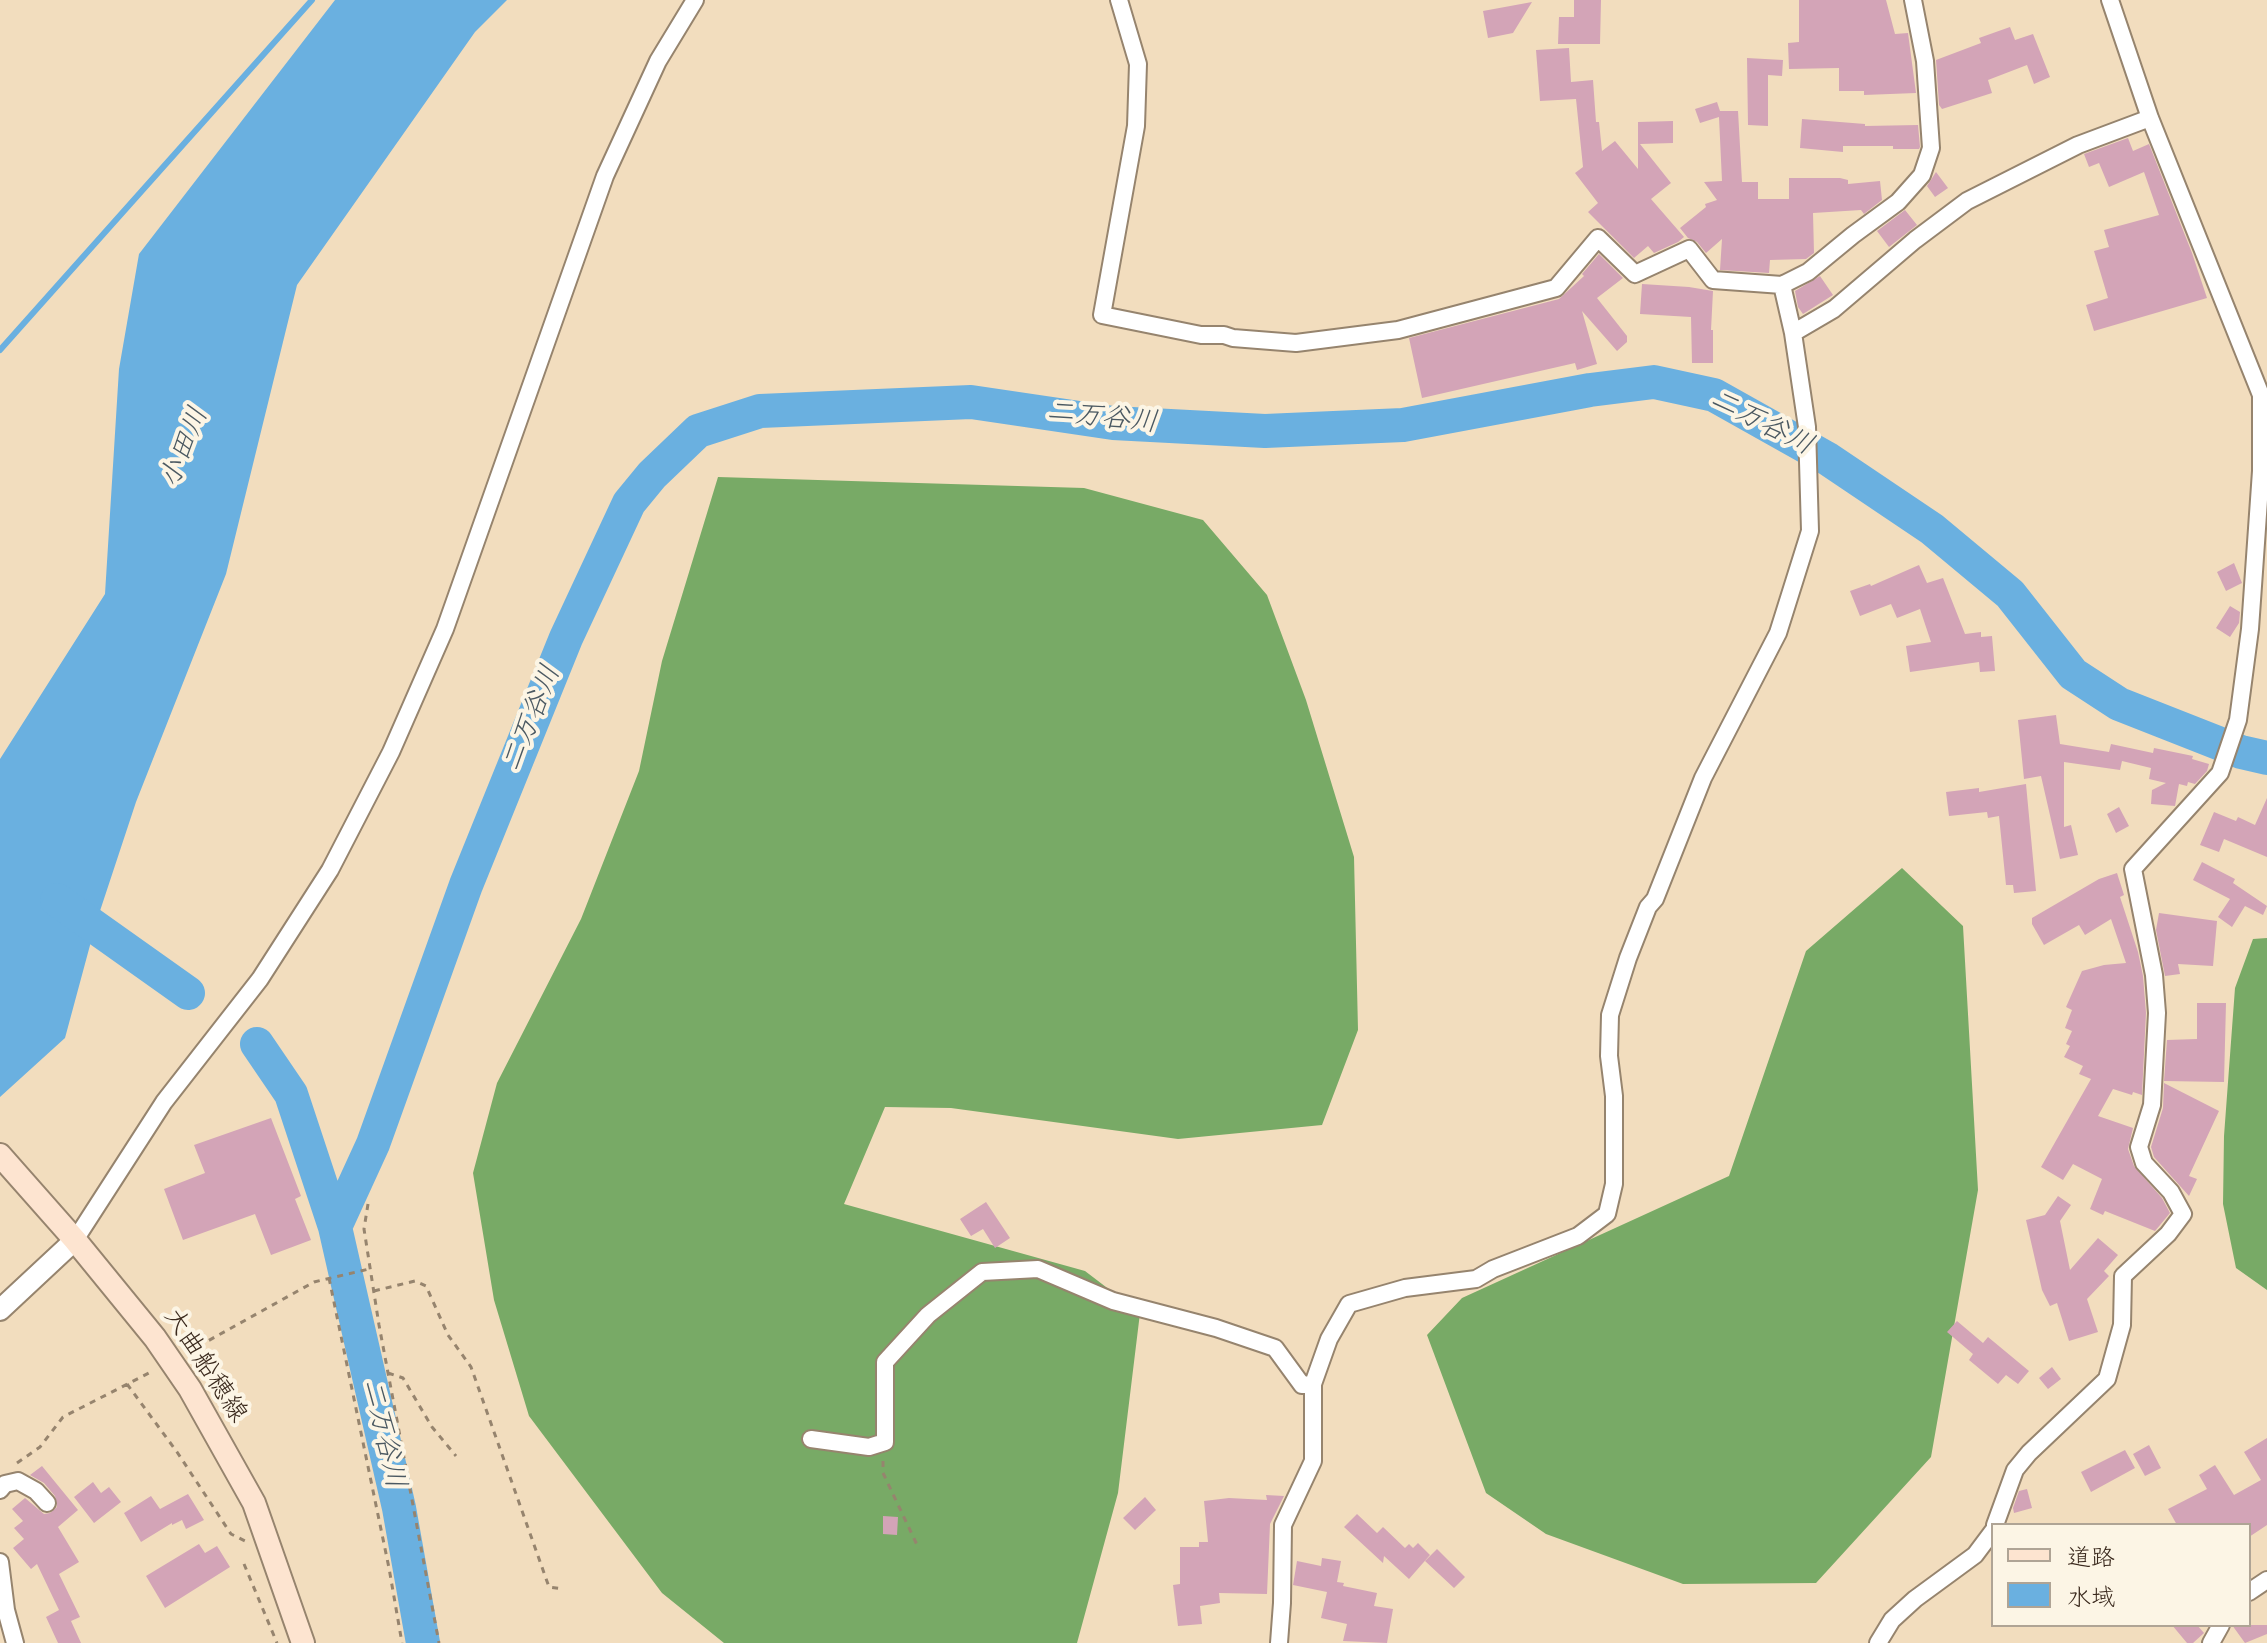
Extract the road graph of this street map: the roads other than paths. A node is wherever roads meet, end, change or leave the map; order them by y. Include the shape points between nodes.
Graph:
1 (695, 0) edge
2 (1119, 0) edge
3 (1913, 0) edge
4 (2110, 0) edge
5 (2150, 118) junction
6 (1782, 285) junction
7 (1793, 333) junction
8 (0, 1155) edge
9 (75, 1240) junction
10 (0, 1310) edge
11 (1313, 1384) junction
12 (811, 1439) dead end
13 (0, 1490) edge
14 (47, 1503) dead end
15 (1996, 1523) edge
16 (1991, 1534) edge
17 (0, 1562) edge
18 (15, 1643) edge
19 (303, 1643) edge
20 (1279, 1643) edge
21 (1878, 1643) edge

1 - 9 street via 658,61 605,176 445,629 391,752 330,870 260,979 164,1102
2 - 6 street via 1138,64 1136,126 1102,315 1233,338 1296,343 1364,336 1556,288 1598,238 1635,274 1689,249 1713,280
3 - 6 street via 1925,61 1931,148 1922,175 1898,202 1808,272
4 - 5 street
5 - 7 street via 2078,145 1967,201 1834,309
5 - 15 street via 2261,395 2250,629 2238,720 2220,773 2133,869 2157,1013 2152,1105 2139,1147 2144,1163 2183,1214 2123,1276 2122,1325 2107,1379 2015,1470
6 - 7 street
7 - 11 street via 1807,427 1810,531 1778,633 1703,778 1633,945 1610,1015 1614,1184 1607,1214 1578,1236 1476,1279 1405,1288 1349,1304
8 - 9 main road, 大曲船穂線
9 - 10 street
9 - 19 main road, 大曲船穂線 via 190,1389 254,1503
11 - 12 street via 1302,1385 1275,1348 1246,1338 1113,1301 1038,1269 982,1272 928,1315 885,1362 885,1442 869,1447
11 - 20 street via 1313,1461 1283,1525
13 - 14 street via 18,1481
16 - 21 street via 1975,1555 1892,1620
17 - 18 street

